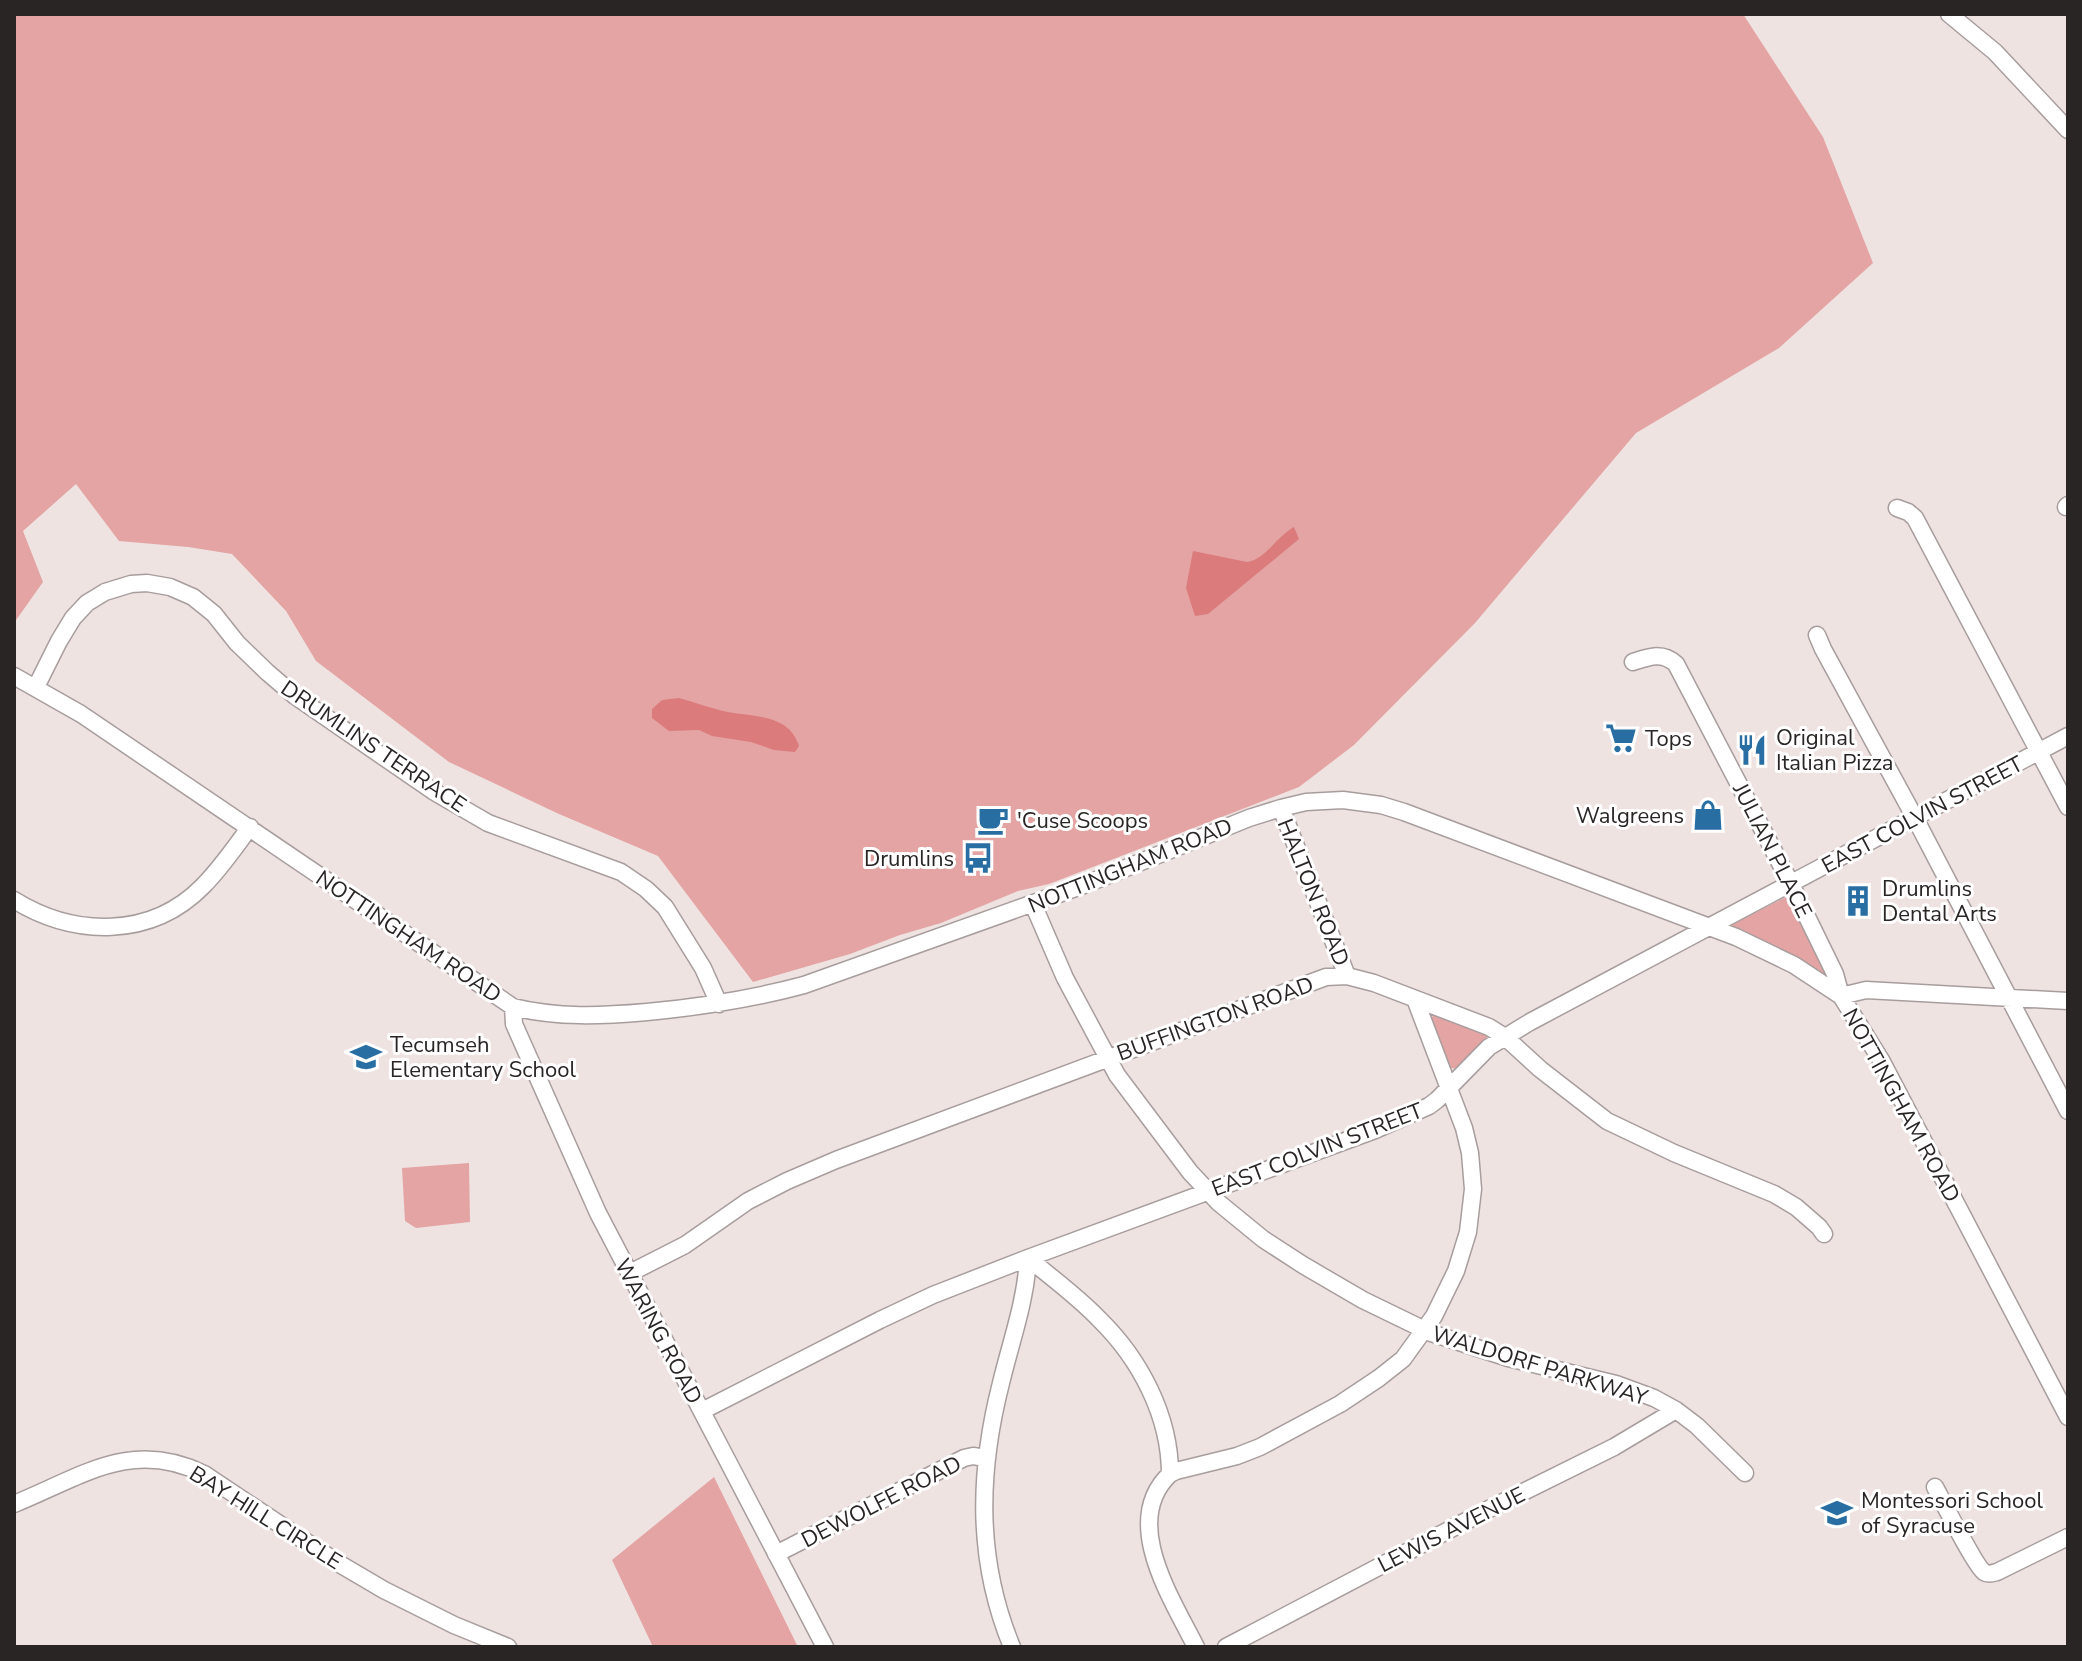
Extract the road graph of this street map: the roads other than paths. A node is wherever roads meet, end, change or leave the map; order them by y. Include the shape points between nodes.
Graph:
1 (1949, 14) edge
2 (2068, 130) edge
3 (1897, 508) dead end
4 (1817, 635) dead end
5 (1633, 662) dead end
6 (14, 676) edge
7 (36, 687) junction
8 (2068, 736) edge
9 (2039, 751) junction
10 (2068, 807) edge
11 (1281, 808) junction
12 (1915, 818) junction
13 (250, 827) junction
14 (1791, 884) junction
15 (14, 900) edge
16 (1033, 904) junction
17 (1707, 927) junction
18 (1347, 976) junction
19 (1841, 996) junction
20 (2009, 998) junction
21 (1415, 999) junction
22 (2068, 1001) edge
23 (719, 1004) junction
24 (513, 1007) junction
25 (1505, 1037) junction
26 (1107, 1058) junction
27 (1450, 1088) junction
28 (2068, 1111) edge
29 (1208, 1192) junction
30 (1824, 1234) dead end
31 (1028, 1258) junction
32 (630, 1273) junction
33 (1424, 1331) junction
34 (1676, 1410) junction
35 (702, 1411) junction
36 (2068, 1417) edge
37 (986, 1458) junction
38 (1745, 1473) dead end
39 (1170, 1474) junction
40 (1935, 1487) dead end
41 (14, 1504) edge
42 (2068, 1537) edge
43 (776, 1554) junction
44 (508, 1647) edge
45 (825, 1647) edge
46 (1012, 1647) edge
47 (1196, 1647) edge
48 (1226, 1647) edge

1 - 2 street via 1995,52
3 - 9 street via 1915,518
4 - 12 street
5 - 14 street, JULIAN PLACE via 1662,656 1676,664
6 - 7 street, NOTTINGHAM ROAD
7 - 13 street, NOTTINGHAM ROAD
7 - 23 street, DRUMLINS TERRACE via 73,618 96,597 147,583 193,597 295,696 433,791 488,823 621,872 646,889 665,907
8 - 9 street, EAST COLVIN STREET
9 - 10 street
9 - 12 street, EAST COLVIN STREET
11 - 16 street, NOTTINGHAM ROAD
11 - 17 street, NOTTINGHAM ROAD via 1343,800 1381,805
11 - 18 street, HALTON ROAD
12 - 14 street, EAST COLVIN STREET
12 - 20 street
13 - 15 street via 202,887 159,916 129,925 75,925
13 - 24 street, NOTTINGHAM ROAD
14 - 17 street, EAST COLVIN STREET
14 - 19 street, JULIAN PLACE
16 - 23 street, NOTTINGHAM ROAD via 804,985
16 - 26 street, WALDORF PARKWAY
17 - 19 street, NOTTINGHAM ROAD via 1781,958
17 - 25 street, EAST COLVIN STREET
18 - 21 street, BUFFINGTON ROAD
18 - 26 street, BUFFINGTON ROAD via 1326,977
19 - 20 street via 1866,990
19 - 36 street, NOTTINGHAM ROAD via 1881,1060
20 - 22 street
20 - 28 street
21 - 25 street, BUFFINGTON ROAD
21 - 27 street
23 - 24 street, NOTTINGHAM ROAD via 600,1016 559,1016
24 - 32 street, WARING ROAD via 514,1024 535,1074
25 - 27 street, EAST COLVIN STREET
25 - 30 street, BUFFINGTON ROAD via 1607,1121 1774,1194
26 - 29 street, WALDORF PARKWAY
26 - 32 street, BUFFINGTON ROAD via 787,1181
27 - 29 street, EAST COLVIN STREET via 1429,1106 1375,1130
27 - 33 street via 1470,1153 1473,1189 1456,1271
29 - 31 street, EAST COLVIN STREET
29 - 33 street, WALDORF PARKWAY via 1303,1265
31 - 35 street, EAST COLVIN STREET via 907,1307
31 - 37 street
31 - 39 street via 1121,1342 1167,1434
32 - 35 street, WARING ROAD
33 - 34 street, WALDORF PARKWAY via 1616,1384
33 - 39 street via 1403,1359 1340,1404 1260,1447
34 - 38 street, WALDORF PARKWAY
34 - 48 street, LEWIS AVENUE
35 - 43 street, WARING ROAD
37 - 43 street, DEWOLFE ROAD via 964,1458
37 - 46 street via 988,1568
39 - 47 street via 1155,1491 1148,1518 1150,1542 1159,1573
40 - 42 street via 1989,1574
41 - 44 street, BAY HILL CIRCLE via 110,1463 165,1460 185,1465 384,1590
43 - 45 street, WARING ROAD

